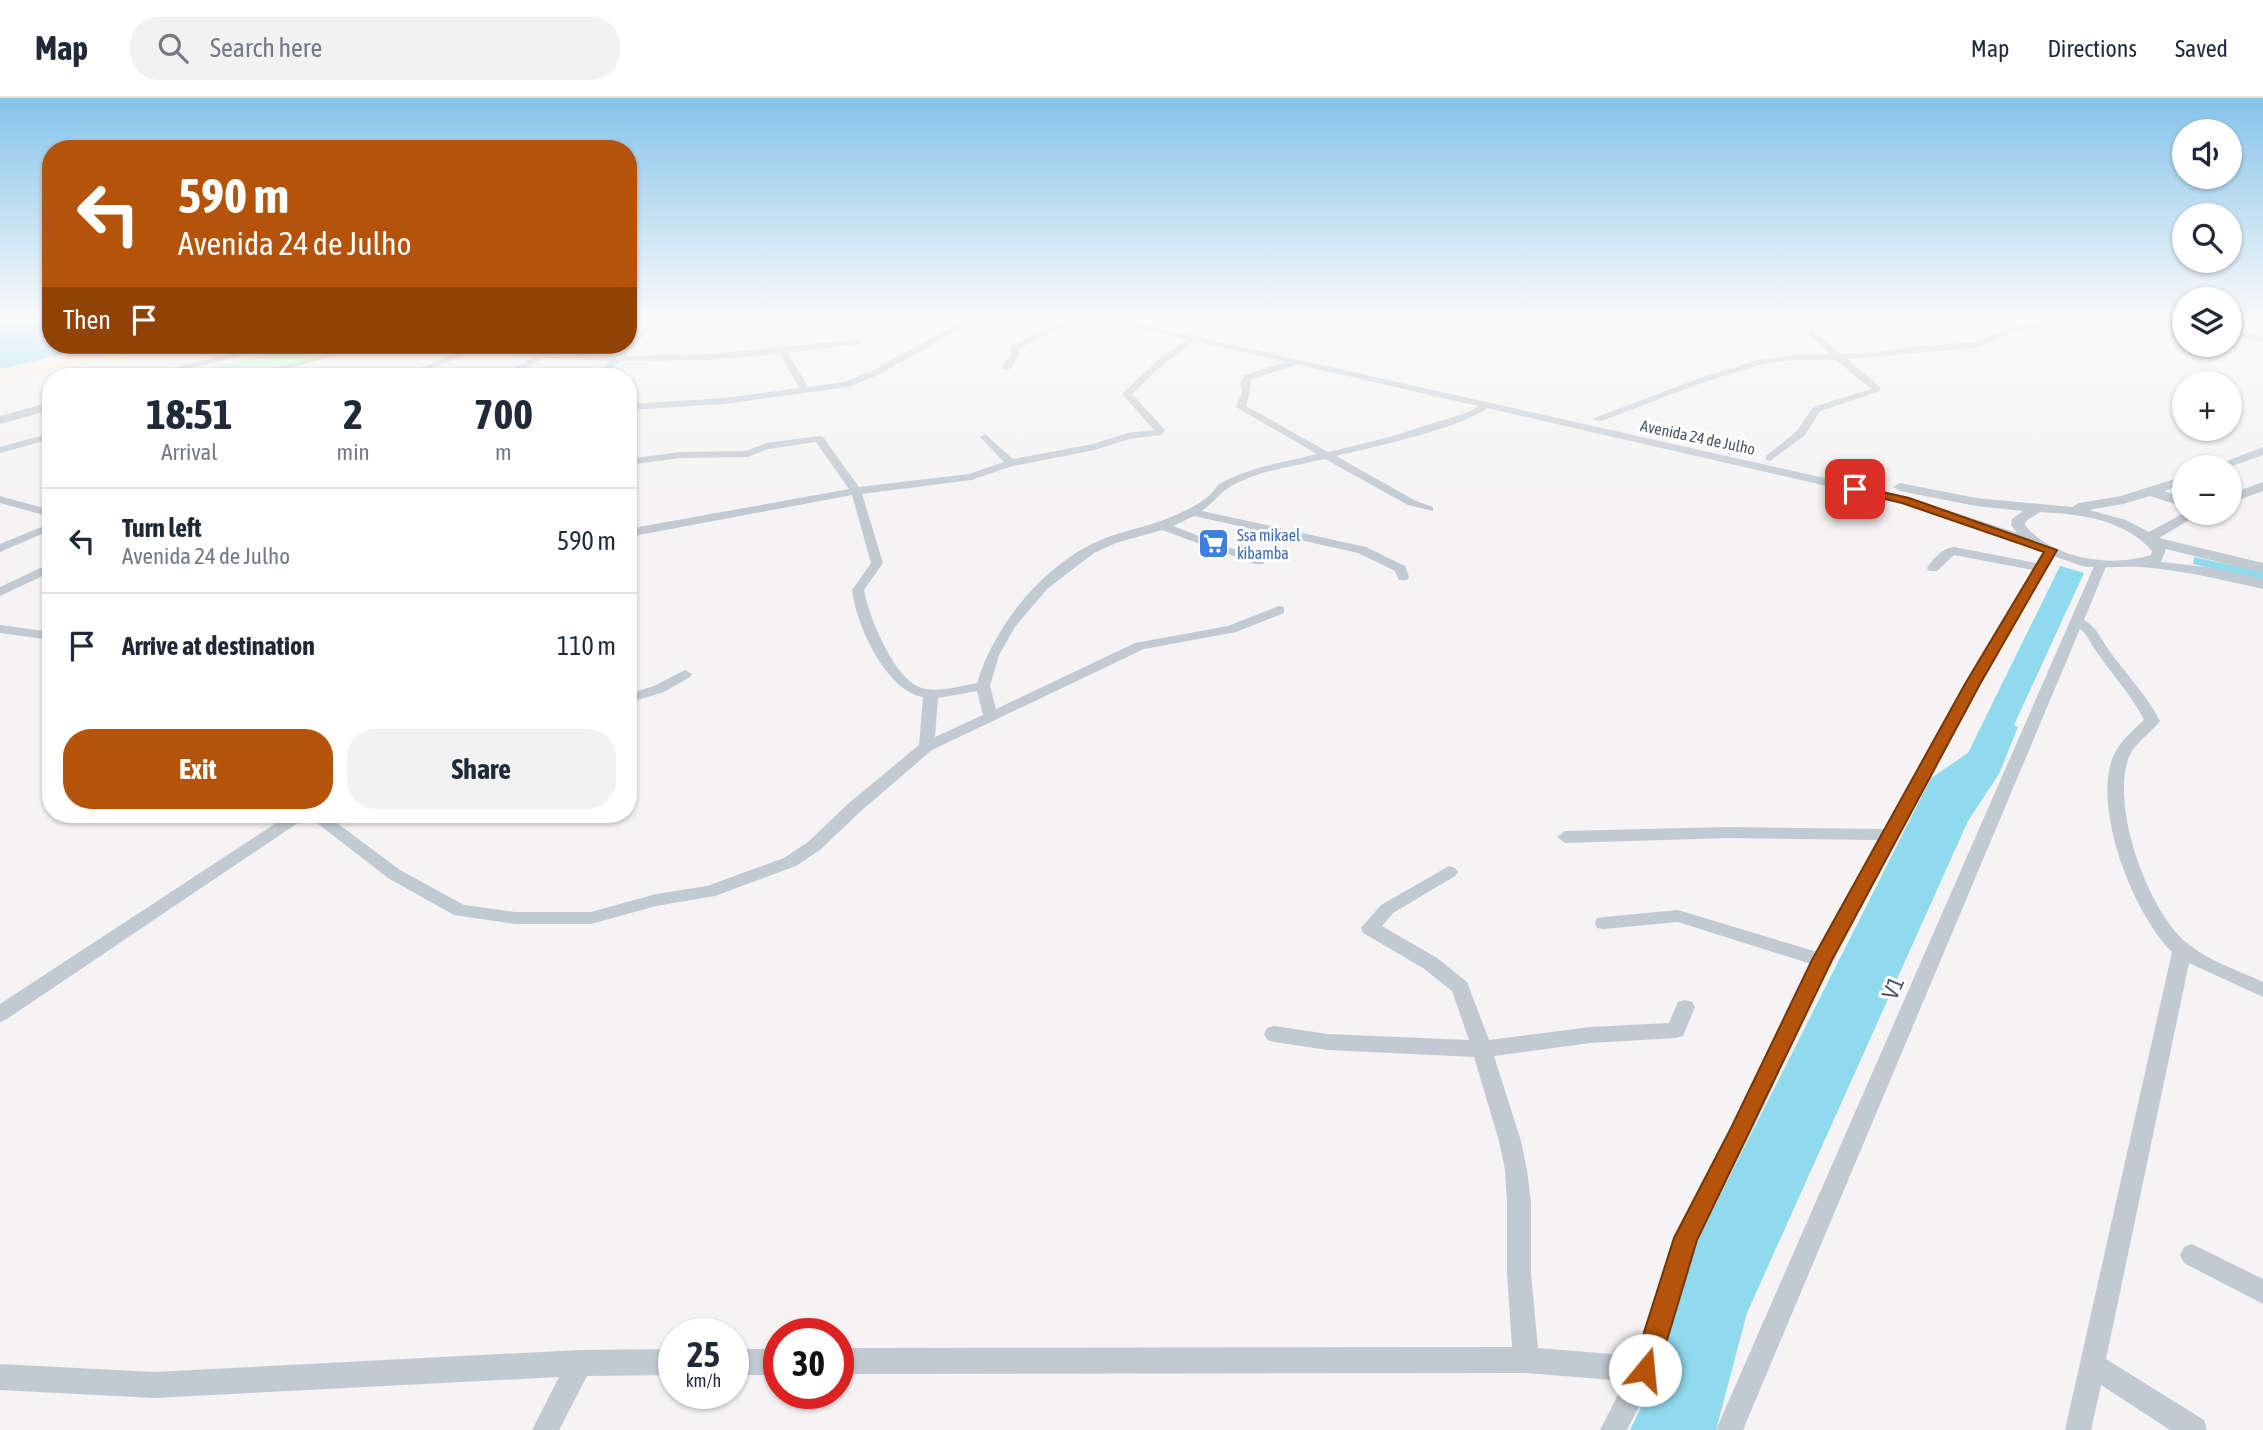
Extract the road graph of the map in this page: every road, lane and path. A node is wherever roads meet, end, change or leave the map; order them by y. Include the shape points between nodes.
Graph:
1 (799, 380) edge
2 (859, 380) edge
3 (1142, 380) edge
4 (1246, 380) edge
5 (1388, 380) edge
6 (1406, 380) edge
7 (1703, 380) edge
8 (1865, 380) edge
9 (805, 390) junction
10 (42, 401) edge
11 (1484, 406) junction
12 (637, 407) edge
13 (42, 408) edge
14 (0, 411) edge
15 (1597, 419) junction
16 (0, 420) edge
17 (985, 437) dead end
18 (42, 438) edge
19 (0, 450) edge
20 (2263, 451) edge
21 (1329, 454) junction
22 (1770, 458) junction
23 (2242, 458) edge
24 (637, 460) edge
25 (1012, 463) junction
26 (2172, 485) edge
27 (2263, 486) edge
28 (856, 491) junction
29 (2153, 492) junction
30 (2242, 494) edge
31 (0, 499) edge
32 (2172, 499) edge
33 (2037, 508) junction
34 (1429, 509) dead end
35 (2054, 509) junction
36 (42, 511) edge
37 (1193, 512) junction
38 (2175, 525) edge
39 (1163, 526) junction
40 (42, 530) edge
41 (637, 531) edge
42 (2152, 540) junction
43 (0, 548) edge
44 (2045, 548) junction
45 (1259, 561) dead end
46 (2101, 564) junction
47 (2145, 564) junction
48 (1933, 568) dead end
49 (2040, 568) junction
50 (2263, 568) edge
51 (42, 571) edge
52 (1403, 577) dead end
53 (2263, 584) edge
54 (0, 592) edge
55 (1279, 610) dead end
56 (2078, 622) junction
57 (0, 629) edge
58 (42, 635) edge
59 (685, 674) dead end
60 (983, 686) junction
61 (931, 693) junction
62 (637, 696) edge
63 (991, 718) junction
64 (928, 747) junction
65 (287, 823) edge
66 (326, 823) edge
67 (1891, 835) junction
68 (1565, 837) dead end
69 (1449, 872) dead end
70 (1604, 923) dead end
71 (2182, 950) junction
72 (1822, 960) junction
73 (2263, 990) edge
74 (1685, 1007) dead end
75 (0, 1014) edge
76 (1274, 1034) dead end
77 (1483, 1049) junction
78 (2192, 1255) dead end
79 (2263, 1293) edge
80 (1526, 1360) junction
81 (854, 1361) edge
82 (658, 1362) edge
83 (580, 1363) junction
84 (2094, 1366) junction
85 (1645, 1370) junction
86 (0, 1377) edge
87 (545, 1430) edge
88 (1614, 1430) edge
89 (1729, 1430) edge
90 (2078, 1430) edge
91 (2194, 1430) edge

1 - 9 street
2 - 9 street
3 - 25 street via 1127,394 1160,430 1157,433
4 - 21 street via 1241,407
5 - 11 street, Avenida 24 de Julho
6 - 15 street, Avenida 24 de Julho
7 - 15 street
8 - 22 street via 1876,391 1816,409 1801,433
9 - 12 street
10 - 14 street
11 - 21 street via 1421,431
11 - 44 street, Avenida 24 de Julho via 1905,500
13 - 16 street
15 - 22 street, Avenida 24 de Julho
17 - 25 street
18 - 19 street
20 - 23 street
21 - 34 street
21 - 37 street via 1236,480
22 - 33 street, Avenida 24 de Julho via 1976,502
24 - 28 street via 748,454 766,446 819,439
25 - 28 street via 971,477
26 - 29 street
27 - 30 street
28 - 41 street
28 - 61 street via 877,563 858,590 862,613 908,688
29 - 32 street
29 - 35 street
31 - 36 street
33 - 35 street, Avenida 24 de Julho
33 - 44 street via 2019,519 2018,525
35 - 42 street via 2116,522
37 - 39 street
37 - 52 street via 1363,550 1401,569
38 - 42 street
39 - 45 street
39 - 60 street via 1090,550 1042,586 1009,625 992,655
40 - 43 street
42 - 47 street via 2160,551
42 - 50 street
44 - 46 street, Avenida 24 de Julho
44 - 49 street
46 - 47 street, Avenida 24 de Julho
46 - 56 street, V1
47 - 53 street
48 - 49 street via 1954,551
49 - 67 street
51 - 54 street
55 - 63 street via 1231,629 1140,646
56 - 71 street via 2096,635 2102,651 2139,694 2152,721 2126,747 2118,766 2120,815 2145,904 2162,932
56 - 89 street, V1
57 - 58 street
59 - 62 street
60 - 61 street
60 - 63 street
61 - 64 street
63 - 64 street
64 - 66 street via 790,862 709,892 656,900 592,918 515,918 460,911 394,874
65 - 75 street
67 - 68 street via 1733,831
67 - 72 street
69 - 77 street via 1387,909 1370,928 1430,963 1460,987
70 - 72 street via 1678,916
71 - 73 street
71 - 84 street
72 - 85 street via 1686,1238
74 - 77 street via 1676,1030
76 - 77 street via 1328,1042
77 - 80 street via 1516,1170
78 - 79 street
80 - 81 street
80 - 85 street
82 - 83 street
83 - 86 street via 154,1385
83 - 87 street
84 - 90 street
84 - 91 street
85 - 88 street

